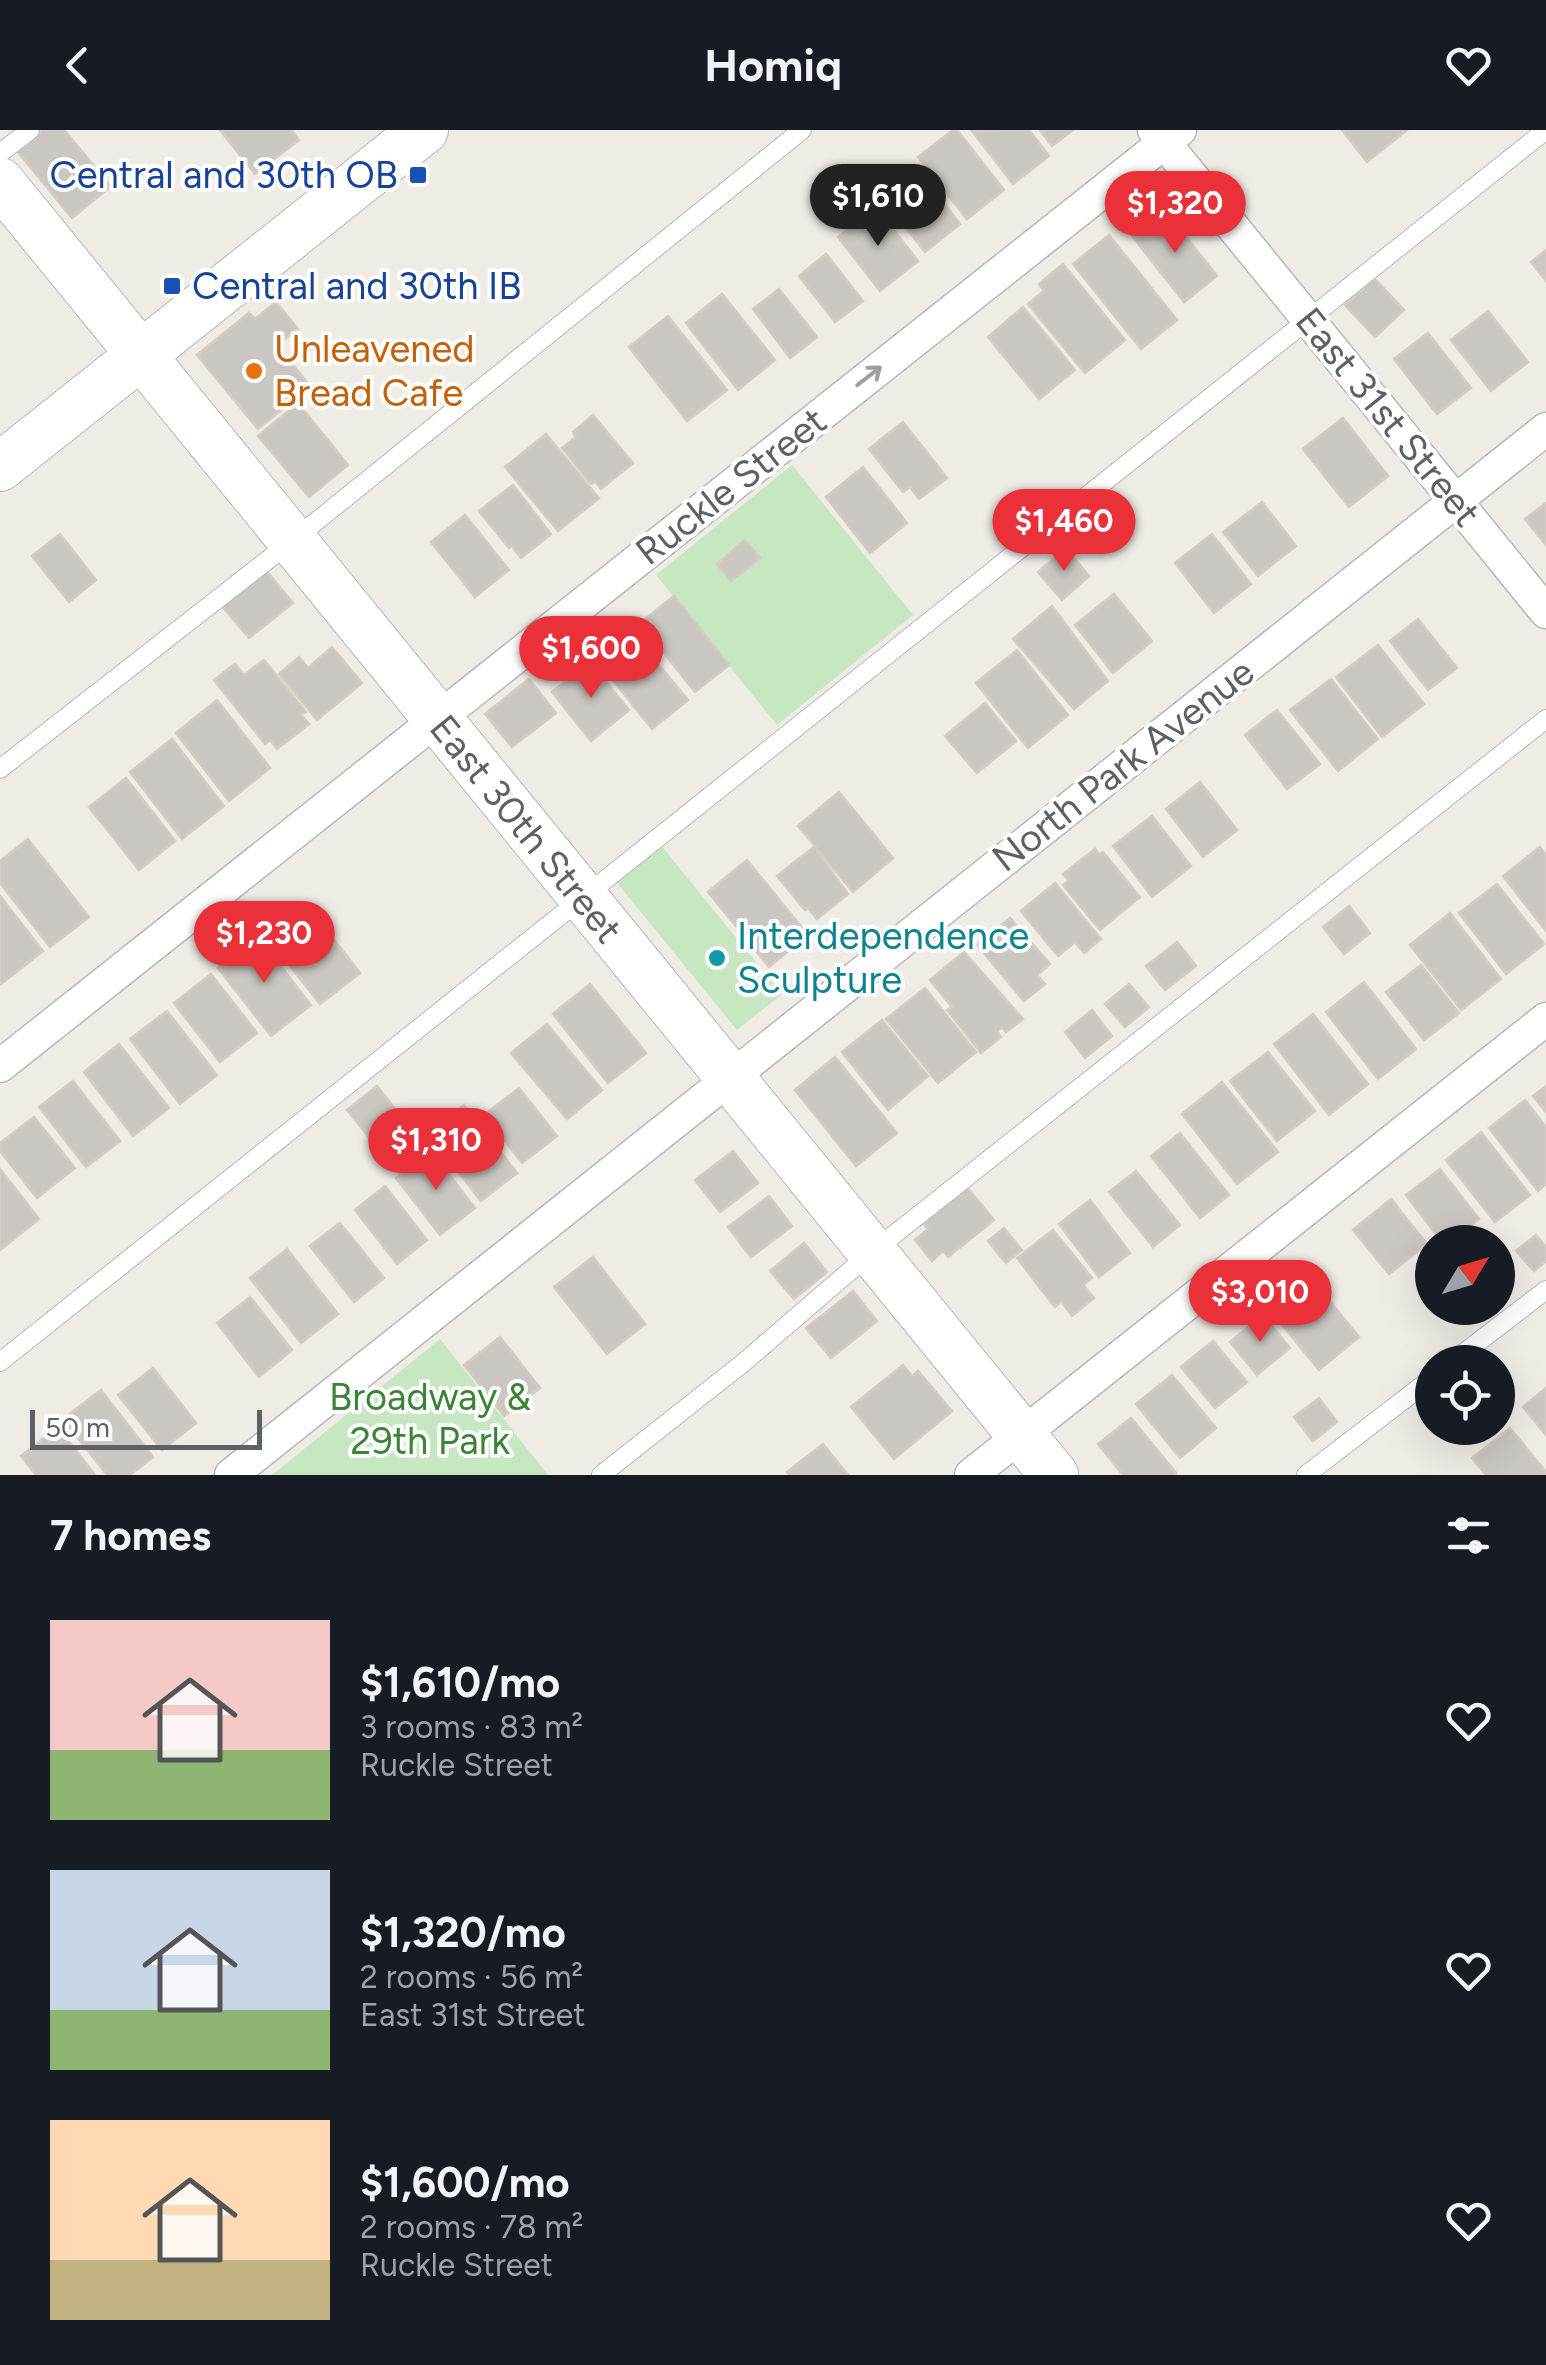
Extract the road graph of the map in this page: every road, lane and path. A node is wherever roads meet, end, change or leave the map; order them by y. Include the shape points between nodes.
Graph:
1 (30, 130) edge
2 (424, 130) edge
3 (802, 130) edge
4 (1546, 130) edge
5 (1166, 134) edge
6 (0, 154) edge
7 (0, 182) edge
8 (1309, 321) junction
9 (141, 355) junction
10 (1546, 429) edge
11 (0, 467) edge
12 (1456, 501) junction
13 (292, 541) junction
14 (1546, 612) edge
15 (436, 719) junction
16 (1546, 719) edge
17 (0, 769) edge
18 (582, 898) junction
19 (1546, 1020) edge
20 (0, 1066) edge
21 (730, 1077) junction
22 (872, 1252) junction
23 (1546, 1290) edge
24 (1474, 1345) edge
25 (0, 1362) edge
26 (1415, 1391) edge
27 (1022, 1435) junction
28 (231, 1475) edge
29 (600, 1475) edge
30 (971, 1475) edge
31 (1054, 1475) edge
32 (1306, 1475) edge

1 - 6 lane
2 - 9 main road
3 - 13 lane
4 - 8 lane
5 - 8 street, East 31st Street
15 -> 5 street, Ruckle Street
7 - 9 main road, East 30th Street
8 - 12 street, East 31st Street
8 - 18 lane
9 - 11 main road
9 - 13 main road, East 30th Street
10 - 12 street, North Park Avenue
12 - 14 street, East 31st Street
12 - 21 street, North Park Avenue
13 - 15 main road, East 30th Street
13 - 17 lane
15 - 18 main road, East 30th Street
15 - 20 street, Ruckle Street
16 - 22 lane
18 - 21 main road, East 30th Street
18 - 25 lane
19 - 27 street
21 - 22 main road, East 30th Street
21 - 28 street, North Park Avenue
22 - 27 main road, East 30th Street
22 - 29 lane
23 - 24 lane
26 - 32 lane
27 - 30 street
27 - 31 main road, East 30th Street

